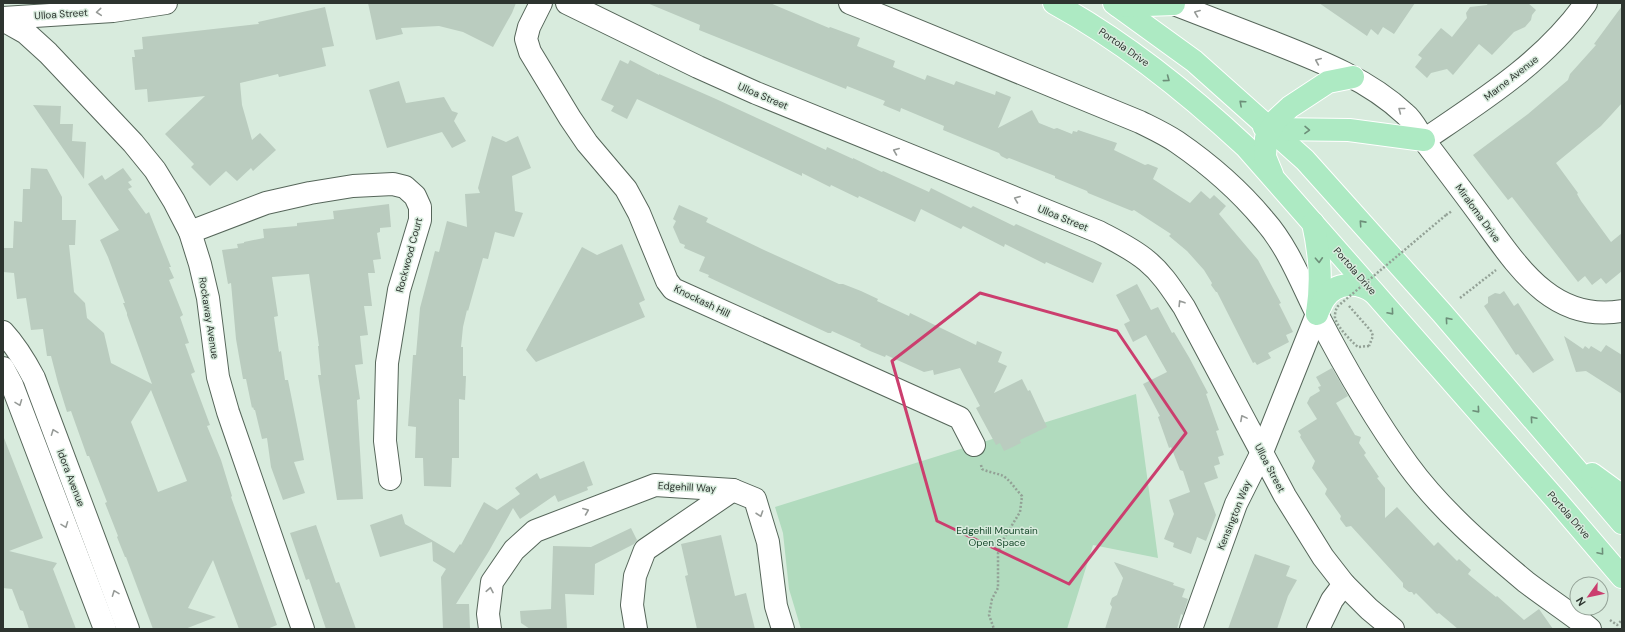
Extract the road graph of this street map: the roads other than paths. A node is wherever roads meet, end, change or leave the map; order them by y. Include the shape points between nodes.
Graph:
1 (166, 3) edge
2 (541, 3) edge
3 (567, 3) edge
4 (850, 3) edge
5 (1054, 3) edge
6 (1586, 3) edge
7 (1116, 4) edge
8 (1174, 4) joint
9 (3, 19) edge
10 (1353, 77) junction
11 (1214, 117) junction
12 (1271, 129) junction
13 (1424, 140) junction
14 (1274, 178) junction
15 (1313, 222) junction
16 (190, 232) junction
17 (1375, 294) junction
18 (1622, 311) edge
19 (1317, 314) junction
20 (3, 332) edge
21 (3, 368) edge
22 (1552, 441) junction
23 (974, 445) dead end
24 (1262, 452) junction
25 (390, 479) dead end
26 (733, 490) junction
27 (1622, 496) edge
28 (1622, 523) edge
29 (1622, 578) edge
30 (1344, 584) junction
31 (1588, 628) edge
32 (105, 629) edge
33 (128, 629) edge
34 (303, 629) edge
35 (490, 629) edge
36 (636, 629) edge
37 (783, 629) edge
38 (1191, 629) edge
39 (1318, 629) edge
40 (1393, 629) edge

1 -> 9 street, Ulloa Street via 113,11
2 - 23 street, Knockash Hill via 526,39 530,52 587,143 626,189 639,213 667,281 673,289 960,418
24 -> 3 street, Ulloa Street via 1169,284 1148,261 1124,244 756,93
4 - 19 street via 1140,122 1175,141 1209,164 1266,221 1288,255
5 -> 11 main road, Portola Drive via 1090,23 1133,53
6 - 13 street, Marne Avenue via 1556,40 1532,62 1474,107
7 - 8 main road
12 -> 7 main road via 1194,61
10 -> 8 street
9 - 16 street, Rockaway Avenue via 26,33 48,53 133,143 155,170
10 - 12 main road via 1328,82 1308,94 1276,120
13 -> 10 street, Miraloma Drive via 1407,115
11 - 12 main road
11 - 14 main road, Portola Drive
12 -> 13 main road via 1349,130
12 - 14 main road via 1266,138 1265,157
22 -> 12 main road via 1305,160
13 - 18 street, Miraloma Drive via 1532,282 1553,298 1574,308 1599,313
14 - 15 main road, Portola Drive
15 - 17 main road, Portola Drive
15 -> 19 main road via 1320,271
16 - 25 street, Rockwood Court via 266,203 353,186 393,184 405,187 415,196 420,207 420,220 399,290 387,363 385,441
16 - 34 street, Rockaway Avenue via 208,298 218,377
17 - 19 main road via 1366,287 1356,284 1345,285 1325,297
17 -> 29 main road, Portola Drive
19 - 24 street, Kensington Way
19 - 31 street via 1364,400 1409,466 1435,498 1503,562
33 -> 20 street, Idora Avenue via 34,378
21 -> 32 street via 12,385
22 - 27 main road
22 - 28 main road
24 - 30 street, Ulloa Street via 1285,496 1323,558
24 - 38 street, Kensington Way via 1236,504
35 -> 26 street, Edgehill Way via 488,614 492,582 514,550 535,531 655,485
26 - 36 street via 645,550 635,576 632,605
26 -> 37 street, Edgehill Way via 755,499 768,542 776,606
30 - 39 street via 1332,600
30 - 40 street, Ulloa Street

